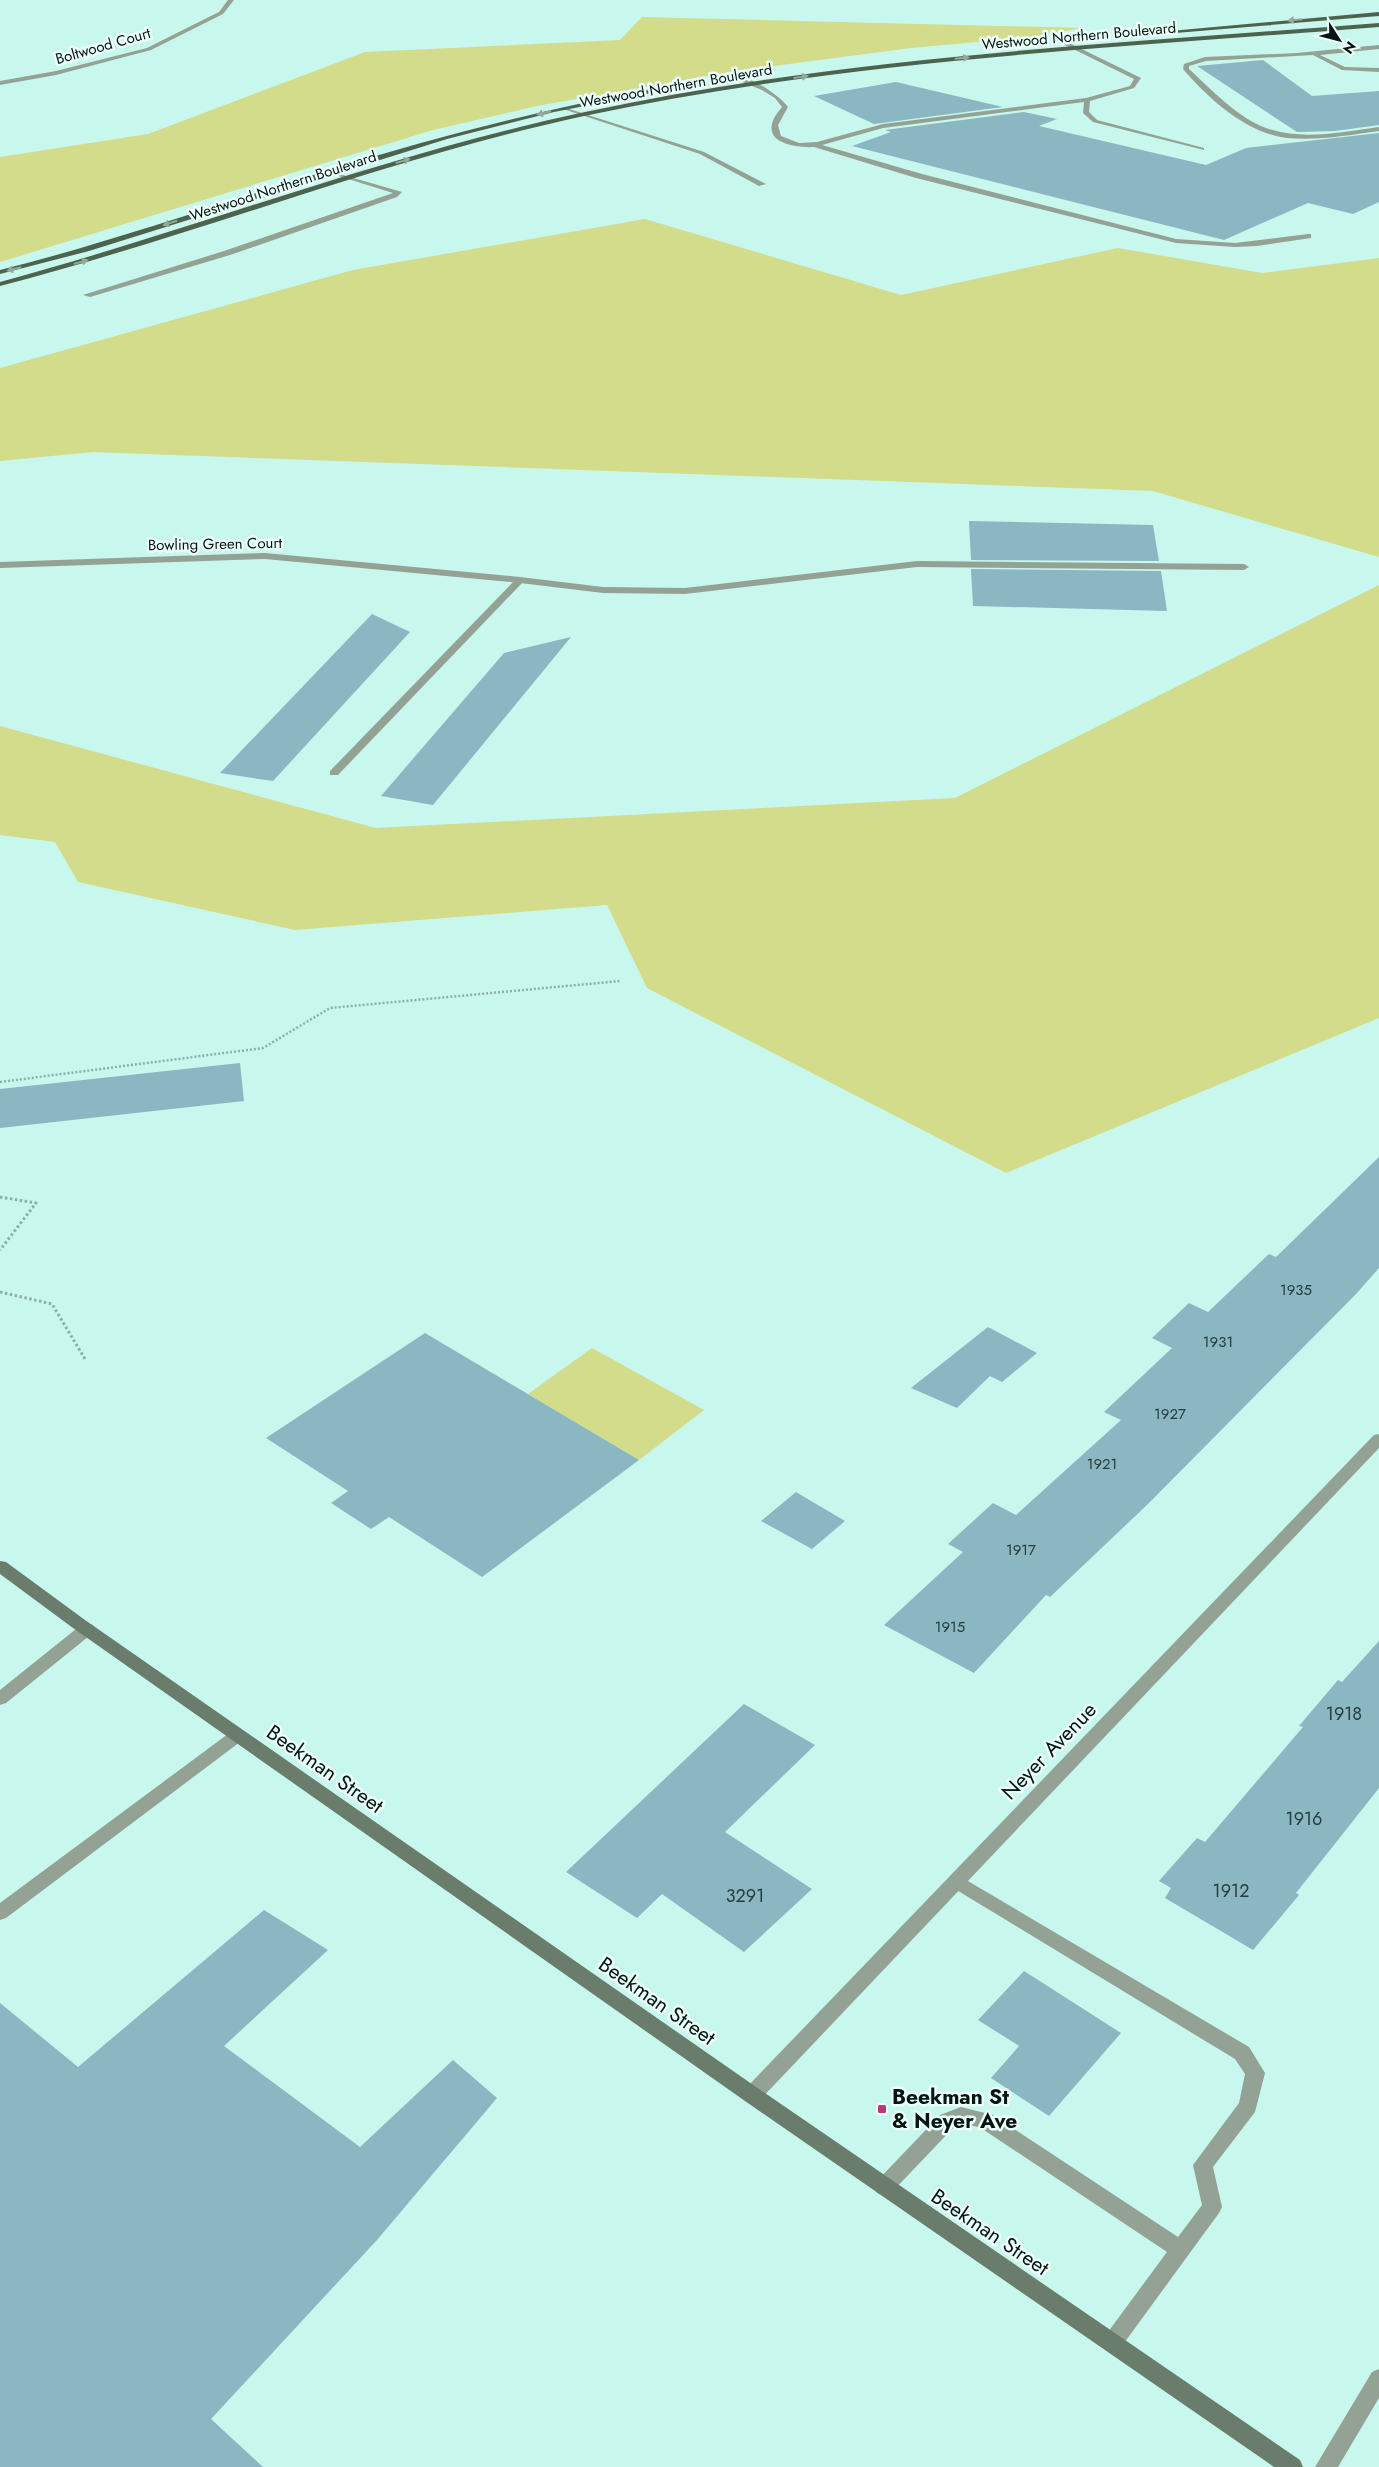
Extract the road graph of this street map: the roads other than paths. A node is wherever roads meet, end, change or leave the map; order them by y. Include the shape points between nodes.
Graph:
1 (231, 0) edge
2 (1379, 14) edge
3 (1379, 25) edge
4 (1139, 34) dead end
5 (1080, 40) dead end
6 (1060, 41) junction
7 (1051, 42) dead end
8 (1379, 47) edge
9 (1076, 49) junction
10 (1314, 53) junction
11 (1379, 70) edge
12 (754, 75) dead end
13 (735, 78) junction
14 (726, 79) dead end
15 (0, 83) edge
16 (752, 84) junction
17 (670, 88) dead end
18 (1087, 100) junction
19 (565, 108) junction
20 (584, 114) junction
21 (1379, 129) edge
22 (817, 146) junction
23 (1202, 149) dead end
24 (331, 172) junction
25 (350, 178) junction
26 (762, 184) dead end
27 (1308, 236) dead end
28 (0, 272) edge
29 (0, 284) edge
30 (87, 295) dead end
31 (0, 565) edge
32 (1244, 567) dead end
33 (520, 580) junction
34 (334, 773) dead end
35 (1379, 1439) edge
36 (0, 1566) edge
37 (87, 1629) junction
38 (0, 1699) edge
39 (238, 1735) junction
40 (956, 1880) junction
41 (0, 1913) edge
42 (752, 2095) junction
43 (884, 2187) junction
44 (1181, 2250) junction
45 (1112, 2343) junction
46 (1379, 2379) edge
47 (1292, 2467) edge
48 (1326, 2467) edge

1 - 15 street, Boltwood Court via 221,13 149,49 56,73
2 -> 4 main road, Westwood Northern Boulevard
3 - 9 main road, Westwood Northern Boulevard
5 - 6 main road, Westwood Northern Boulevard
6 - 7 main road, Westwood Northern Boulevard
6 - 9 street
8 - 10 street
16 -> 9 main road, Westwood Northern Boulevard via 941,60
9 - 18 street via 1138,78 1132,87
10 - 11 street via 1341,70
10 - 21 street via 1205,59 1190,62 1186,69 1234,110 1274,133 1311,136
12 - 13 main road, Westwood Northern Boulevard
13 - 14 main road, Westwood Northern Boulevard
13 - 16 street
16 - 20 main road, Westwood Northern Boulevard
16 - 22 street via 785,106 773,124 778,137 792,144
17 - 19 main road, Westwood Northern Boulevard
18 - 22 street via 883,126 857,131
18 - 23 street via 1086,113 1095,121
19 - 20 street
19 -> 24 main road, Westwood Northern Boulevard via 430,142
25 -> 20 main road, Westwood Northern Boulevard via 463,144
20 - 26 street via 702,152
22 - 27 street via 919,176 1176,241 1235,245
24 - 25 street
24 -> 28 main road, Westwood Northern Boulevard via 110,242
29 -> 25 main road, Westwood Northern Boulevard via 145,243
25 - 30 street via 398,192 227,254
31 - 33 street, Bowling Green Court via 265,556
32 - 33 street, Bowling Green Court via 917,564 685,591 603,590
33 - 34 street
35 - 40 street, Neyer Avenue
36 - 37 main road, Beekman Street
37 - 38 street
37 - 39 main road, Beekman Street
39 - 41 street
39 - 42 main road, Beekman Street
40 - 42 street, Neyer Avenue
40 - 44 street via 1242,2053 1255,2073 1248,2106 1203,2164 1212,2207
42 - 43 main road, Beekman Street
43 - 44 street via 947,2121 960,2115 986,2121
43 - 45 main road, Beekman Street
44 - 45 street
45 - 47 main road, Beekman Street
46 - 48 street

